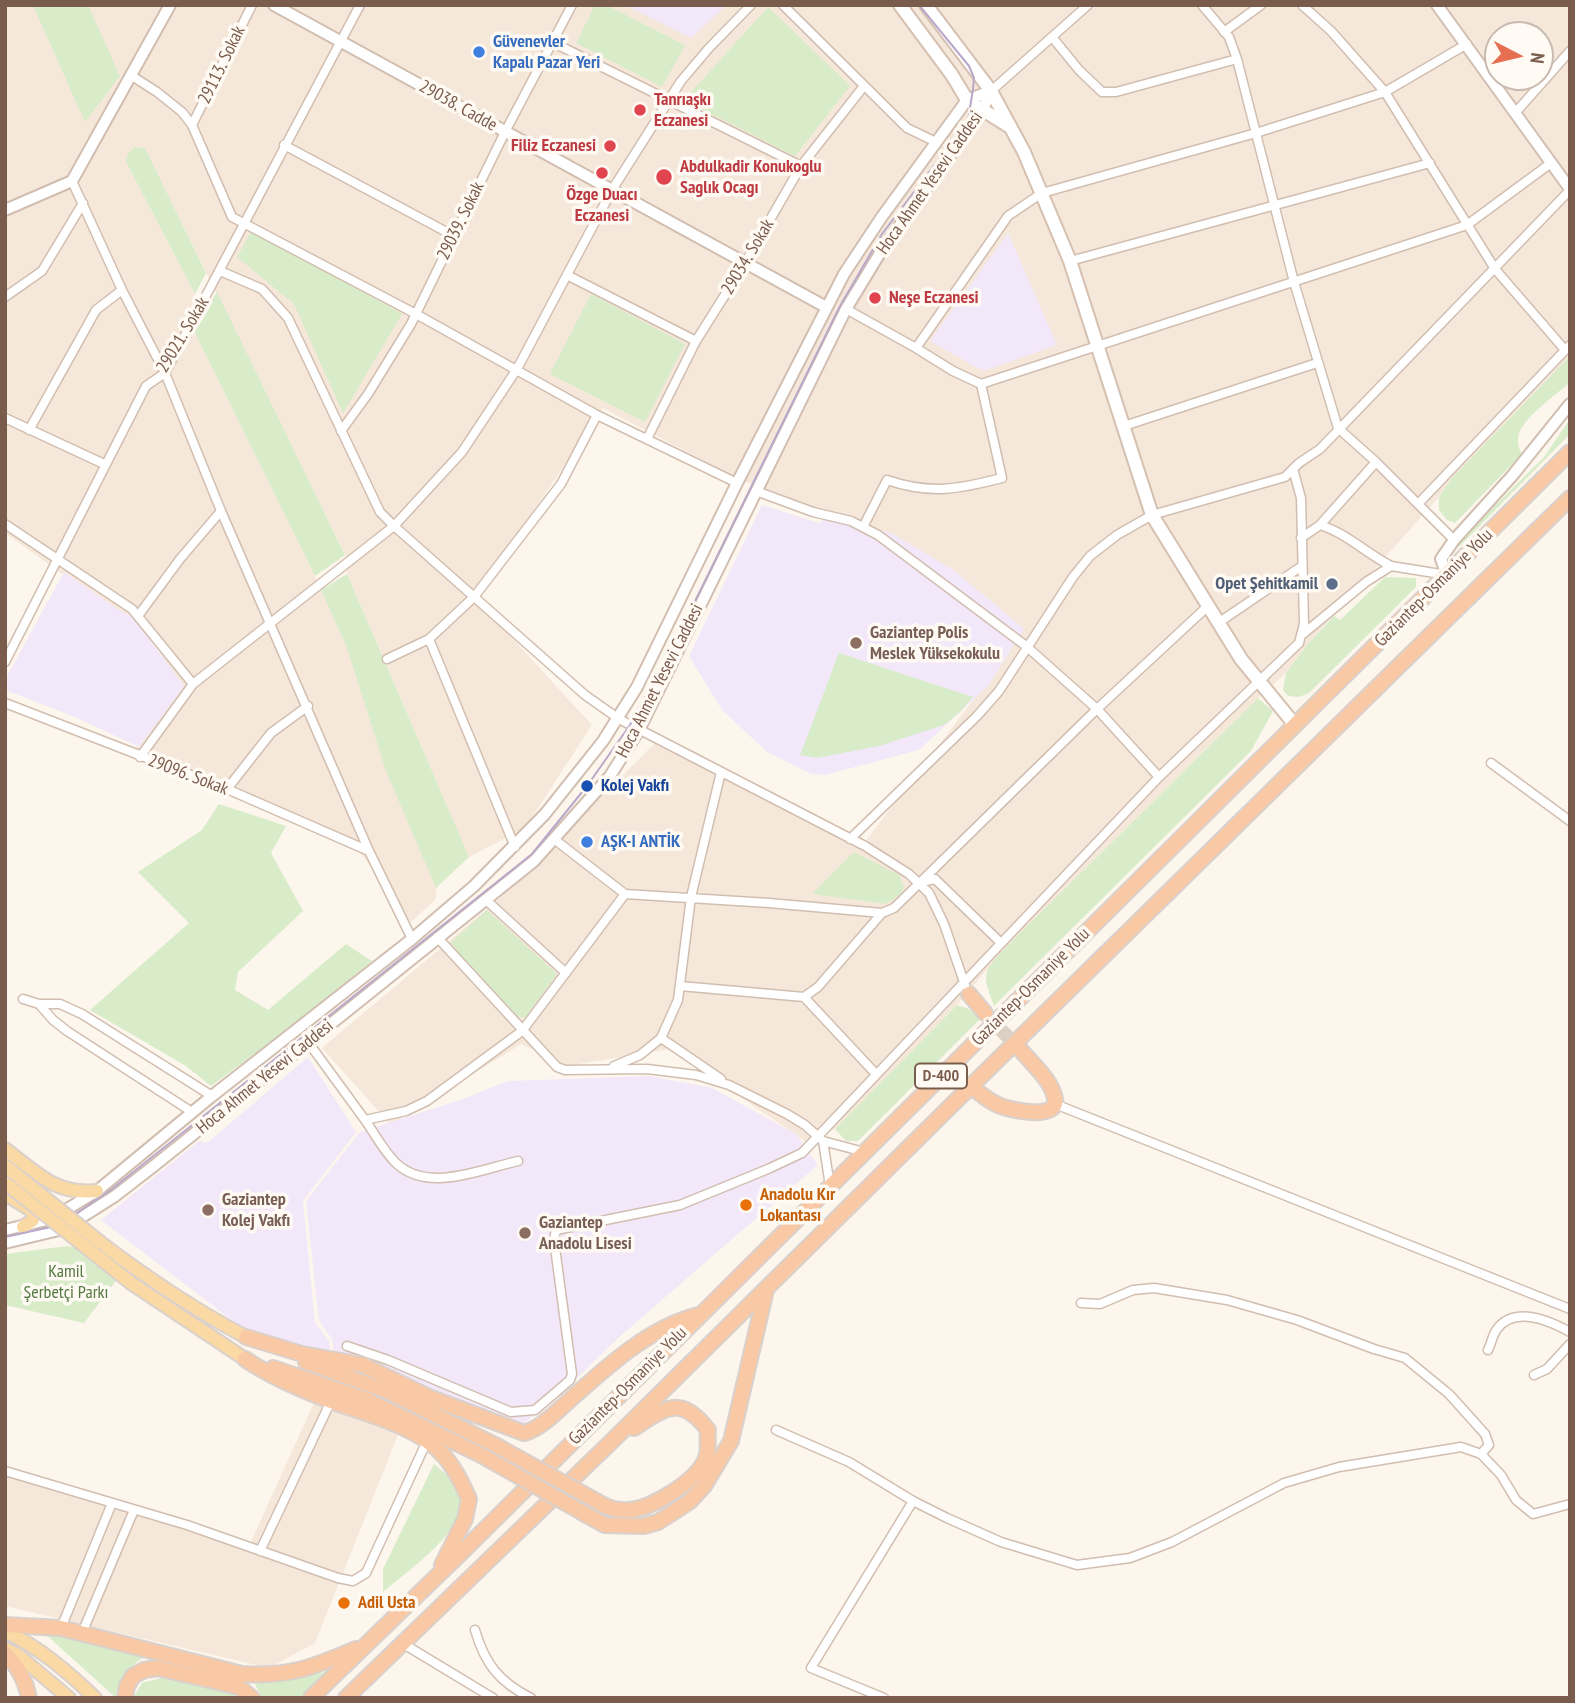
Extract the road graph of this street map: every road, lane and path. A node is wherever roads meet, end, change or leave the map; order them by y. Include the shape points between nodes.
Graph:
1 (170, 5) edge
2 (252, 5) edge
3 (274, 5) edge
4 (360, 5) edge
5 (572, 5) edge
6 (751, 5) edge
7 (783, 5) edge
8 (900, 5) edge
9 (926, 5) edge
10 (1088, 5) edge
11 (1202, 5) edge
12 (1261, 5) edge
13 (1302, 5) edge
14 (1437, 5) edge
15 (1224, 32) junction
16 (1052, 37) junction
17 (341, 42) junction
18 (552, 42) junction
19 (1467, 44) junction
20 (1570, 51) edge
21 (1237, 59) junction
22 (132, 76) junction
23 (864, 86) junction
24 (991, 91) junction
25 (1385, 92) junction
26 (967, 100) junction
27 (669, 101) junction
28 (983, 109) junction
29 (1516, 112) junction
30 (192, 125) junction
31 (1013, 130) junction
32 (505, 132) junction
33 (1256, 133) junction
34 (936, 142) junction
35 (284, 145) junction
36 (1430, 163) junction
37 (1551, 163) junction
38 (801, 166) junction
39 (72, 181) junction
40 (612, 190) junction
41 (1570, 190) edge
42 (1042, 193) junction
43 (83, 203) junction
44 (1274, 205) junction
45 (5, 210) edge
46 (245, 223) junction
47 (1468, 226) junction
48 (454, 236) junction
49 (1070, 261) junction
50 (745, 263) junction
51 (1495, 269) junction
52 (220, 271) junction
53 (567, 275) junction
54 (1294, 282) junction
55 (122, 290) junction
56 (5, 297) edge
57 (825, 307) junction
58 (846, 310) junction
59 (416, 314) junction
60 (696, 341) junction
61 (1098, 344) junction
62 (1567, 347) edge
63 (916, 348) junction
64 (1317, 363) junction
65 (517, 369) junction
66 (165, 373) junction
67 (981, 384) junction
68 (1570, 404) edge
69 (597, 415) junction
70 (5, 418) edge
71 (1124, 426) junction
72 (1338, 428) junction
73 (29, 430) junction
74 (341, 431) junction
75 (647, 439) junction
76 (1570, 452) edge
77 (1376, 463) junction
78 (104, 464) junction
79 (1293, 469) junction
80 (737, 483) junction
81 (756, 491) junction
82 (1570, 498) edge
83 (1418, 504) junction
84 (221, 511) junction
85 (1152, 515) junction
86 (5, 524) edge
87 (1320, 525) junction
88 (394, 526) junction
89 (863, 527) junction
90 (1301, 538) junction
91 (1454, 540) junction
92 (58, 561) junction
93 (1302, 566) junction
94 (1391, 566) junction
95 (1447, 576) junction
96 (474, 597) junction
97 (1208, 606) junction
98 (138, 616) junction
99 (271, 621) junction
100 (1218, 622) junction
101 (1303, 634) junction
102 (429, 639) junction
103 (1026, 646) junction
104 (387, 659) dead end
105 (5, 662) edge
106 (1259, 682) junction
107 (193, 684) junction
108 (5, 703) edge
109 (307, 706) junction
110 (1097, 709) junction
111 (619, 719) junction
112 (1295, 725) junction
113 (639, 730) junction
114 (139, 757) junction
115 (1491, 764) dead end
116 (721, 772) junction
117 (1159, 777) junction
118 (227, 789) junction
119 (1570, 821) edge
120 (850, 838) junction
121 (554, 839) junction
122 (515, 847) junction
123 (369, 851) junction
124 (918, 883) junction
125 (625, 894) junction
126 (691, 897) junction
127 (485, 899) junction
128 (882, 913) junction
129 (437, 937) junction
130 (412, 939) junction
131 (1001, 943) junction
132 (566, 973) junction
133 (680, 986) junction
134 (966, 988) junction
135 (804, 997) junction
136 (23, 999) dead end
137 (40, 1004) junction
138 (985, 1013) tunnel mouth
139 (522, 1031) junction
140 (661, 1038) junction
141 (308, 1042) junction
142 (1020, 1049) tunnel mouth
143 (608, 1069) junction
144 (875, 1073) junction
145 (729, 1085) junction
146 (971, 1086) junction
147 (212, 1096) junction
148 (1055, 1104) junction
149 (192, 1112) junction
150 (365, 1120) junction
151 (821, 1138) junction
152 (5, 1149) edge
153 (864, 1152) junction
154 (518, 1161) dead end
155 (5, 1166) edge
156 (830, 1186) junction
157 (6, 1187) edge
158 (97, 1191) junction
159 (23, 1227) junction
160 (5, 1230) edge
161 (5, 1242) edge
162 (99, 1249) junction
163 (766, 1289) junction
164 (1081, 1303) dead end
165 (1570, 1309) edge
166 (699, 1315) junction
167 (1570, 1332) edge
168 (246, 1337) junction
169 (1570, 1344) edge
170 (346, 1346) dead end
171 (1488, 1350) dead end
172 (245, 1359) junction
173 (1534, 1375) dead end
174 (331, 1401) junction
175 (776, 1430) dead end
176 (427, 1441) junction
177 (612, 1441) junction
178 (1481, 1454) junction
179 (5, 1471) edge
180 (913, 1501) junction
181 (112, 1503) junction
182 (1570, 1504) edge
183 (134, 1510) junction
184 (260, 1551) junction
185 (435, 1577) junction
186 (5, 1625) edge
187 (61, 1628) junction
188 (475, 1630) dead end
189 (5, 1631) edge
190 (82, 1633) junction
191 (402, 1643) junction
192 (364, 1646) junction
193 (5, 1651) edge
194 (29, 1698) edge
195 (69, 1698) edge
196 (95, 1698) edge
197 (125, 1698) edge
198 (252, 1698) edge
199 (311, 1698) edge
200 (346, 1698) edge
201 (493, 1698) edge
202 (531, 1698) edge
203 (884, 1698) edge

1 - 22 street
2 - 30 street, 29113. Sokak
3 - 17 street, 29038. Cadde
4 - 17 street, 29021. Sokak
5 - 18 street, 29039. Sokak
6 - 27 street via 709,48
7 - 23 street
8 - 26 main road
9 - 24 main road
10 - 16 street
11 - 15 street
12 - 15 street
13 - 25 street
14 - 19 street
15 - 21 street
16 - 21 street via 1102,92
16 - 24 street
17 - 32 street, 29038. Cadde
17 - 35 street, 29021. Sokak
18 - 27 street
18 - 32 street, 29039. Sokak
19 - 25 street
19 - 29 street
20 - 29 street
21 - 33 street
22 - 30 street
22 - 39 street
23 - 34 street via 907,128
23 - 38 street, 29034. Sokak
24 - 26 street, Hoca Ahmet Yesevi Caddesi
24 - 28 street, Hoca Ahmet Yesevi Caddesi
24 - 31 main road
25 - 33 street
25 - 36 street
26 - 28 main road
26 - 34 street, Hoca Ahmet Yesevi Caddesi
27 - 38 street
27 - 40 street
28 - 31 main road
28 - 58 street, Hoca Ahmet Yesevi Caddesi via 880,253
29 - 37 street
30 - 46 street via 232,217
31 - 42 main road
32 - 40 street, 29038. Cadde
32 - 48 street, 29039. Sokak
33 - 42 street
33 - 44 street
34 - 57 street, Hoca Ahmet Yesevi Caddesi
35 - 46 street, 29021. Sokak
35 - 48 street
36 - 44 street
36 - 47 street
37 - 41 street
37 - 47 street
38 - 50 street, 29034. Sokak
39 - 43 street
39 - 45 street
40 - 50 street, 29038. Cadde
40 - 53 street
41 - 51 street
42 - 49 main road
42 - 63 street via 1008,216
43 - 55 street
43 - 56 street via 42,271
44 - 49 street
44 - 54 street
46 - 52 street, 29021. Sokak
46 - 59 street
47 - 51 street
47 - 54 street
48 - 59 street, 29039. Sokak
49 - 61 main road
50 - 57 street, 29038. Cadde
50 - 60 street, 29034. Sokak
51 - 62 street
51 - 72 street
52 - 66 street, 29021. Sokak
52 - 74 street via 262,289 288,318
53 - 60 street
53 - 65 street
54 - 61 street
54 - 64 street
55 - 66 street
55 - 73 street via 96,310
57 - 80 street, Hoca Ahmet Yesevi Caddesi
58 - 63 street
58 - 81 street, Hoca Ahmet Yesevi Caddesi
59 - 65 street
59 - 74 street, 29039. Sokak
60 - 75 street, 29034. Sokak
61 - 67 street
61 - 71 main road
62 - 83 street
63 - 67 street
64 - 71 street
64 - 72 street
65 - 69 street
65 - 88 street via 462,452
66 - 78 street, 29021. Sokak via 146,386
66 - 84 street
67 - 89 street via 1002,478 932,491 887,480
68 - 91 street
69 - 75 street
69 - 96 street via 561,484
70 - 73 street
71 - 85 main road
72 - 77 street
72 - 79 street
73 - 78 street
74 - 88 street via 380,512
75 - 80 street
76 - 95 highway, Gaziantep-Osmaniye Yolu / D-400
77 - 83 street
77 - 87 street
78 - 92 street, 29021. Sokak
79 - 85 street via 1285,477
79 - 90 street via 1301,498
80 - 111 street, Hoca Ahmet Yesevi Caddesi
81 - 89 street
81 - 113 street, Hoca Ahmet Yesevi Caddesi
82 - 146 highway, Gaziantep-Osmaniye Yolu / D-400
83 - 91 street
84 - 98 street
84 - 99 street
85 - 97 main road
85 - 103 street via 1090,556
86 - 92 street
87 - 90 street
87 - 94 street via 1335,529
88 - 96 street
88 - 99 street
89 - 103 street
90 - 93 street
91 - 95 street via 1441,559
92 - 98 street
92 - 105 street, 29021. Sokak
93 - 100 street
93 - 101 street
94 - 95 street
94 - 101 street
95 - 112 highway, Gaziantep-Osmaniye Yolu / D-400
96 - 102 street
96 - 111 street via 585,695
97 - 100 main road
97 - 110 street
98 - 107 street
99 - 107 street
99 - 109 street
100 - 106 main road
101 - 106 street
102 - 104 street
102 - 122 street
103 - 110 street
103 - 120 street via 999,691 977,716
106 - 112 main road
106 - 117 street
107 - 114 street
108 - 114 street, 29096. Sokak
109 - 118 street via 271,733
109 - 123 street
110 - 117 street
110 - 124 street
111 - 113 street
111 - 122 street, Hoca Ahmet Yesevi Caddesi
112 - 153 highway, Gaziantep-Osmaniye Yolu / D-400
113 - 116 street
113 - 121 street, Hoca Ahmet Yesevi Caddesi via 610,776
114 - 118 street, 29096. Sokak
115 - 119 street
116 - 120 street
116 - 126 street
117 - 131 street
118 - 123 street, 29096. Sokak
120 - 124 street
121 - 125 street
121 - 127 street, Hoca Ahmet Yesevi Caddesi
122 - 130 street, Hoca Ahmet Yesevi Caddesi
123 - 130 street
124 - 128 street via 894,908
124 - 131 street via 935,879
124 - 134 street via 929,893 944,924
125 - 126 street
125 - 132 street
126 - 128 street
126 - 133 street
127 - 129 street, Hoca Ahmet Yesevi Caddesi
127 - 132 street
128 - 135 street
129 - 139 street
129 - 141 street, Hoca Ahmet Yesevi Caddesi
130 - 147 street, Hoca Ahmet Yesevi Caddesi
131 - 134 street
132 - 139 street
133 - 135 street
133 - 140 street
134 - 138 highway
134 - 144 street
135 - 144 street
136 - 137 street
137 - 147 street via 60,1004 82,1014
137 - 149 street via 67,1031
139 - 143 street via 557,1067
139 - 150 street via 427,1101
140 - 143 street via 640,1055
140 - 145 street
141 - 150 street
141 - 161 street, Hoca Ahmet Yesevi Caddesi via 93,1211 63,1229
142 - 148 highway via 1051,1087
143 - 145 street via 696,1075
144 - 151 street
145 - 151 street via 787,1114
146 - 148 highway via 1008,1110 1045,1111
146 - 163 highway, Gaziantep-Osmaniye Yolu / D-400
147 - 149 street, Hoca Ahmet Yesevi Caddesi
148 - 165 street
149 - 158 street, Hoca Ahmet Yesevi Caddesi
150 - 154 street via 398,1165 409,1172 450,1178
151 - 153 street
151 - 156 street
151 - 170 street via 802,1153 681,1205 556,1230 572,1374 535,1410 504,1410
152 - 158 main road via 52,1185 80,1193
153 - 156 highway, Gaziantep-Osmaniye Yolu / D-400
155 - 162 main road, bridge
156 - 166 highway, Gaziantep-Osmaniye Yolu / D-400
157 - 159 main road via 35,1215
157 - 162 main road, bridge
158 - 159 street, Hoca Ahmet Yesevi Caddesi via 51,1219
159 - 160 street, Hoca Ahmet Yesevi Caddesi
162 - 168 main road
162 - 172 main road via 131,1283
163 - 172 highway, bridge via 731,1441 689,1502 644,1526 605,1525 481,1455 366,1400
163 - 177 highway, Gaziantep-Osmaniye Yolu / D-400
164 - 178 street via 1100,1304 1133,1290 1154,1288 1227,1300 1405,1358 1449,1394 1485,1434 1489,1444
166 - 168 highway via 677,1320 620,1357 533,1431 524,1433 431,1398 363,1365
166 - 185 highway, Gaziantep-Osmaniye Yolu / D-400
167 - 171 street via 1546,1321 1518,1317 1497,1328
168 - 177 highway, bridge via 387,1391 608,1508 631,1510 652,1504 690,1480 706,1458 708,1430 688,1409 677,1408 656,1414
169 - 173 street
172 - 174 highway via 264,1373
174 - 176 highway via 378,1415
174 - 184 street
175 - 180 street via 849,1462
176 - 184 street via 366,1573 354,1581
176 - 185 highway via 444,1456 469,1499 465,1520
177 - 191 highway, Gaziantep-Osmaniye Yolu / D-400
178 - 180 street via 1461,1447 1339,1467 1284,1483 1172,1542 1130,1558 1077,1565 1001,1542
178 - 182 street via 1516,1500 1533,1514
179 - 181 street
180 - 203 street via 811,1668
181 - 183 street
181 - 187 street
183 - 184 street
183 - 190 street
185 - 192 highway, Gaziantep-Osmaniye Yolu / D-400
186 - 187 highway
187 - 190 highway
188 - 202 street via 482,1655 496,1672
189 - 196 main road via 64,1668
190 - 192 highway via 242,1674 273,1676 303,1670
191 - 200 highway, Gaziantep-Osmaniye Yolu / D-400
191 - 201 street
192 - 199 highway, Gaziantep-Osmaniye Yolu / D-400
193 - 194 highway via 16,1664
193 - 195 main road via 18,1655
197 - 198 highway via 133,1676 158,1668 239,1687

